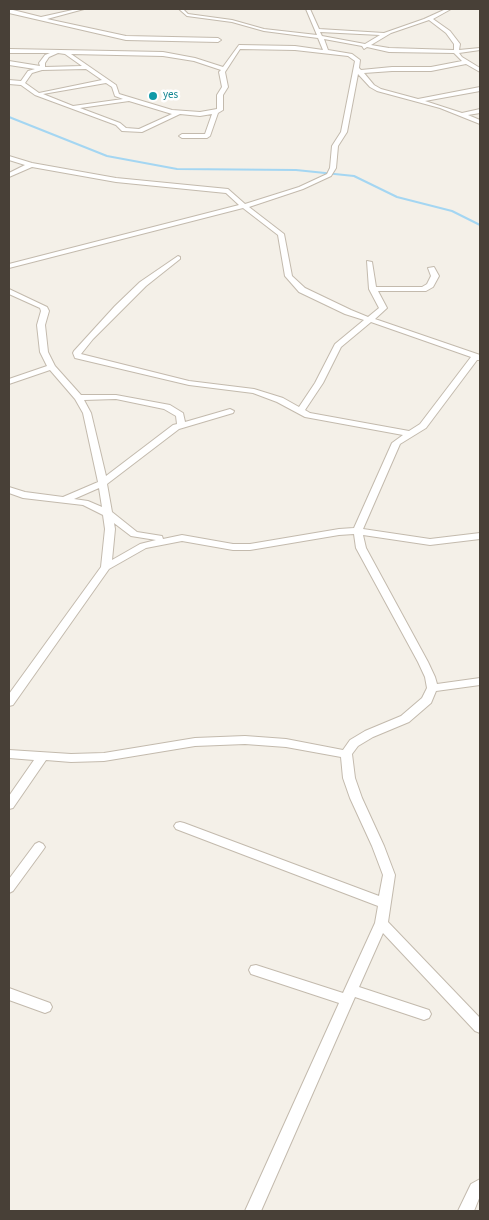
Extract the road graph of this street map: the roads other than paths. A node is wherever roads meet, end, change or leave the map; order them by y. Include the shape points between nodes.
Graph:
1 (82, 9) edge
2 (181, 9) edge
3 (308, 9) edge
4 (450, 9) edge
5 (9, 10) edge
6 (42, 18) junction
7 (429, 18) junction
8 (317, 30) junction
9 (384, 34) junction
10 (320, 37) junction
11 (218, 40) dead end
12 (366, 45) junction
13 (389, 50) junction
14 (480, 50) edge
15 (9, 51) edge
16 (56, 52) junction
17 (327, 52) junction
18 (456, 52) junction
19 (67, 53) junction
20 (353, 56) junction
21 (404, 57) dead end
22 (408, 62) dead end
23 (466, 62) junction
24 (9, 63) edge
25 (88, 67) junction
26 (43, 68) junction
27 (223, 69) junction
28 (414, 69) junction
29 (480, 70) edge
30 (358, 71) junction
31 (106, 81) junction
32 (9, 82) edge
33 (22, 83) junction
34 (480, 89) edge
35 (37, 94) junction
36 (133, 100) junction
37 (417, 101) junction
38 (74, 108) junction
39 (480, 111) edge
40 (216, 112) junction
41 (178, 113) junction
42 (460, 114) junction
43 (480, 122) edge
44 (182, 136) dead end
45 (9, 158) edge
46 (31, 165) junction
47 (9, 175) edge
48 (244, 206) junction
49 (178, 258) dead end
50 (369, 262) dead end
51 (9, 266) edge
52 (432, 268) dead end
53 (373, 289) junction
54 (9, 291) edge
55 (369, 319) junction
56 (478, 357) edge
57 (51, 367) junction
58 (9, 382) edge
59 (79, 398) junction
60 (230, 411) dead end
61 (300, 412) junction
62 (181, 424) junction
63 (410, 434) junction
64 (101, 484) junction
65 (9, 490) edge
66 (66, 499) junction
67 (107, 513) junction
68 (358, 531) junction
69 (480, 536) edge
70 (182, 538) junction
71 (106, 567) junction
72 (480, 682) edge
73 (432, 688) junction
74 (9, 702) edge
75 (9, 754) edge
76 (346, 754) junction
77 (42, 757) junction
78 (9, 805) edge
79 (180, 826) dead end
80 (39, 847) dead end
81 (9, 888) edge
82 (384, 904) junction
83 (380, 923) junction
84 (256, 970) dead end
85 (9, 994) edge
86 (348, 995) junction
87 (45, 1007) dead end
88 (424, 1014) dead end
89 (480, 1027) edge
90 (480, 1186) edge
91 (253, 1211) edge
92 (466, 1211) edge

1 - 6 street
2 - 10 street via 191,16
3 - 8 street
4 - 7 street
5 - 6 street
6 - 11 street via 126,38
7 - 9 street
7 - 18 street via 448,32 457,44
8 - 9 street
8 - 10 street
9 - 12 street
10 - 12 street
10 - 17 street
12 - 13 street
12 - 20 street
13 - 18 street
13 - 21 street
14 - 18 street
15 - 16 street
16 - 19 street
16 - 26 street via 44,58
17 - 20 street
17 - 27 street via 243,46
18 - 23 street
19 - 25 street
19 - 27 street via 162,54
20 - 30 street via 358,61
22 - 28 street
23 - 28 street
23 - 29 street
24 - 26 street
25 - 26 street
25 - 31 street
26 - 33 street via 30,72
27 - 40 street via 226,87 220,95 221,107
28 - 30 street
30 - 37 street via 379,90
30 - 48 street via 344,132 335,146 329,175 301,188
31 - 35 street
31 - 36 street via 114,86 117,95
32 - 33 street
33 - 35 street
34 - 37 street
35 - 38 street
36 - 38 street
36 - 41 street
37 - 42 street
38 - 41 street via 118,124 122,129 137,131
39 - 42 street
40 - 41 street
40 - 44 street via 207,136
42 - 43 street
45 - 46 street
46 - 47 street
46 - 48 street via 116,180 228,191
48 - 51 street
48 - 55 street via 281,234 289,276 295,284 316,298
49 - 61 street via 143,284 76,355 189,383 254,391 280,400
50 - 53 street
52 - 53 street via 435,276 423,289
53 - 55 street via 383,308
54 - 57 street via 43,308 41,334
55 - 56 street
55 - 61 street via 338,346
56 - 63 street via 423,426
57 - 58 street
57 - 59 street
59 - 62 street via 116,397 167,407 180,414
59 - 64 street via 87,413
60 - 62 street
61 - 63 street
62 - 64 street
63 - 68 street via 396,442
64 - 66 street
64 - 67 street
65 - 66 street via 23,495
66 - 67 street via 86,503
67 - 70 street via 134,534 150,538
67 - 71 street via 110,529
68 - 69 street via 430,542
68 - 70 street via 250,547
68 - 73 street via 361,548 423,662
70 - 71 street via 143,546
71 - 74 street
72 - 73 street
73 - 76 street via 427,700 405,719 368,734 354,743
75 - 77 street
76 - 77 street via 286,743 245,740 195,742 104,757
76 - 82 street via 356,798 389,875
77 - 78 street
79 - 82 street
80 - 81 street
82 - 83 street
83 - 86 street
83 - 89 street
84 - 86 street
85 - 87 street
86 - 88 street
86 - 91 street
90 - 92 street

